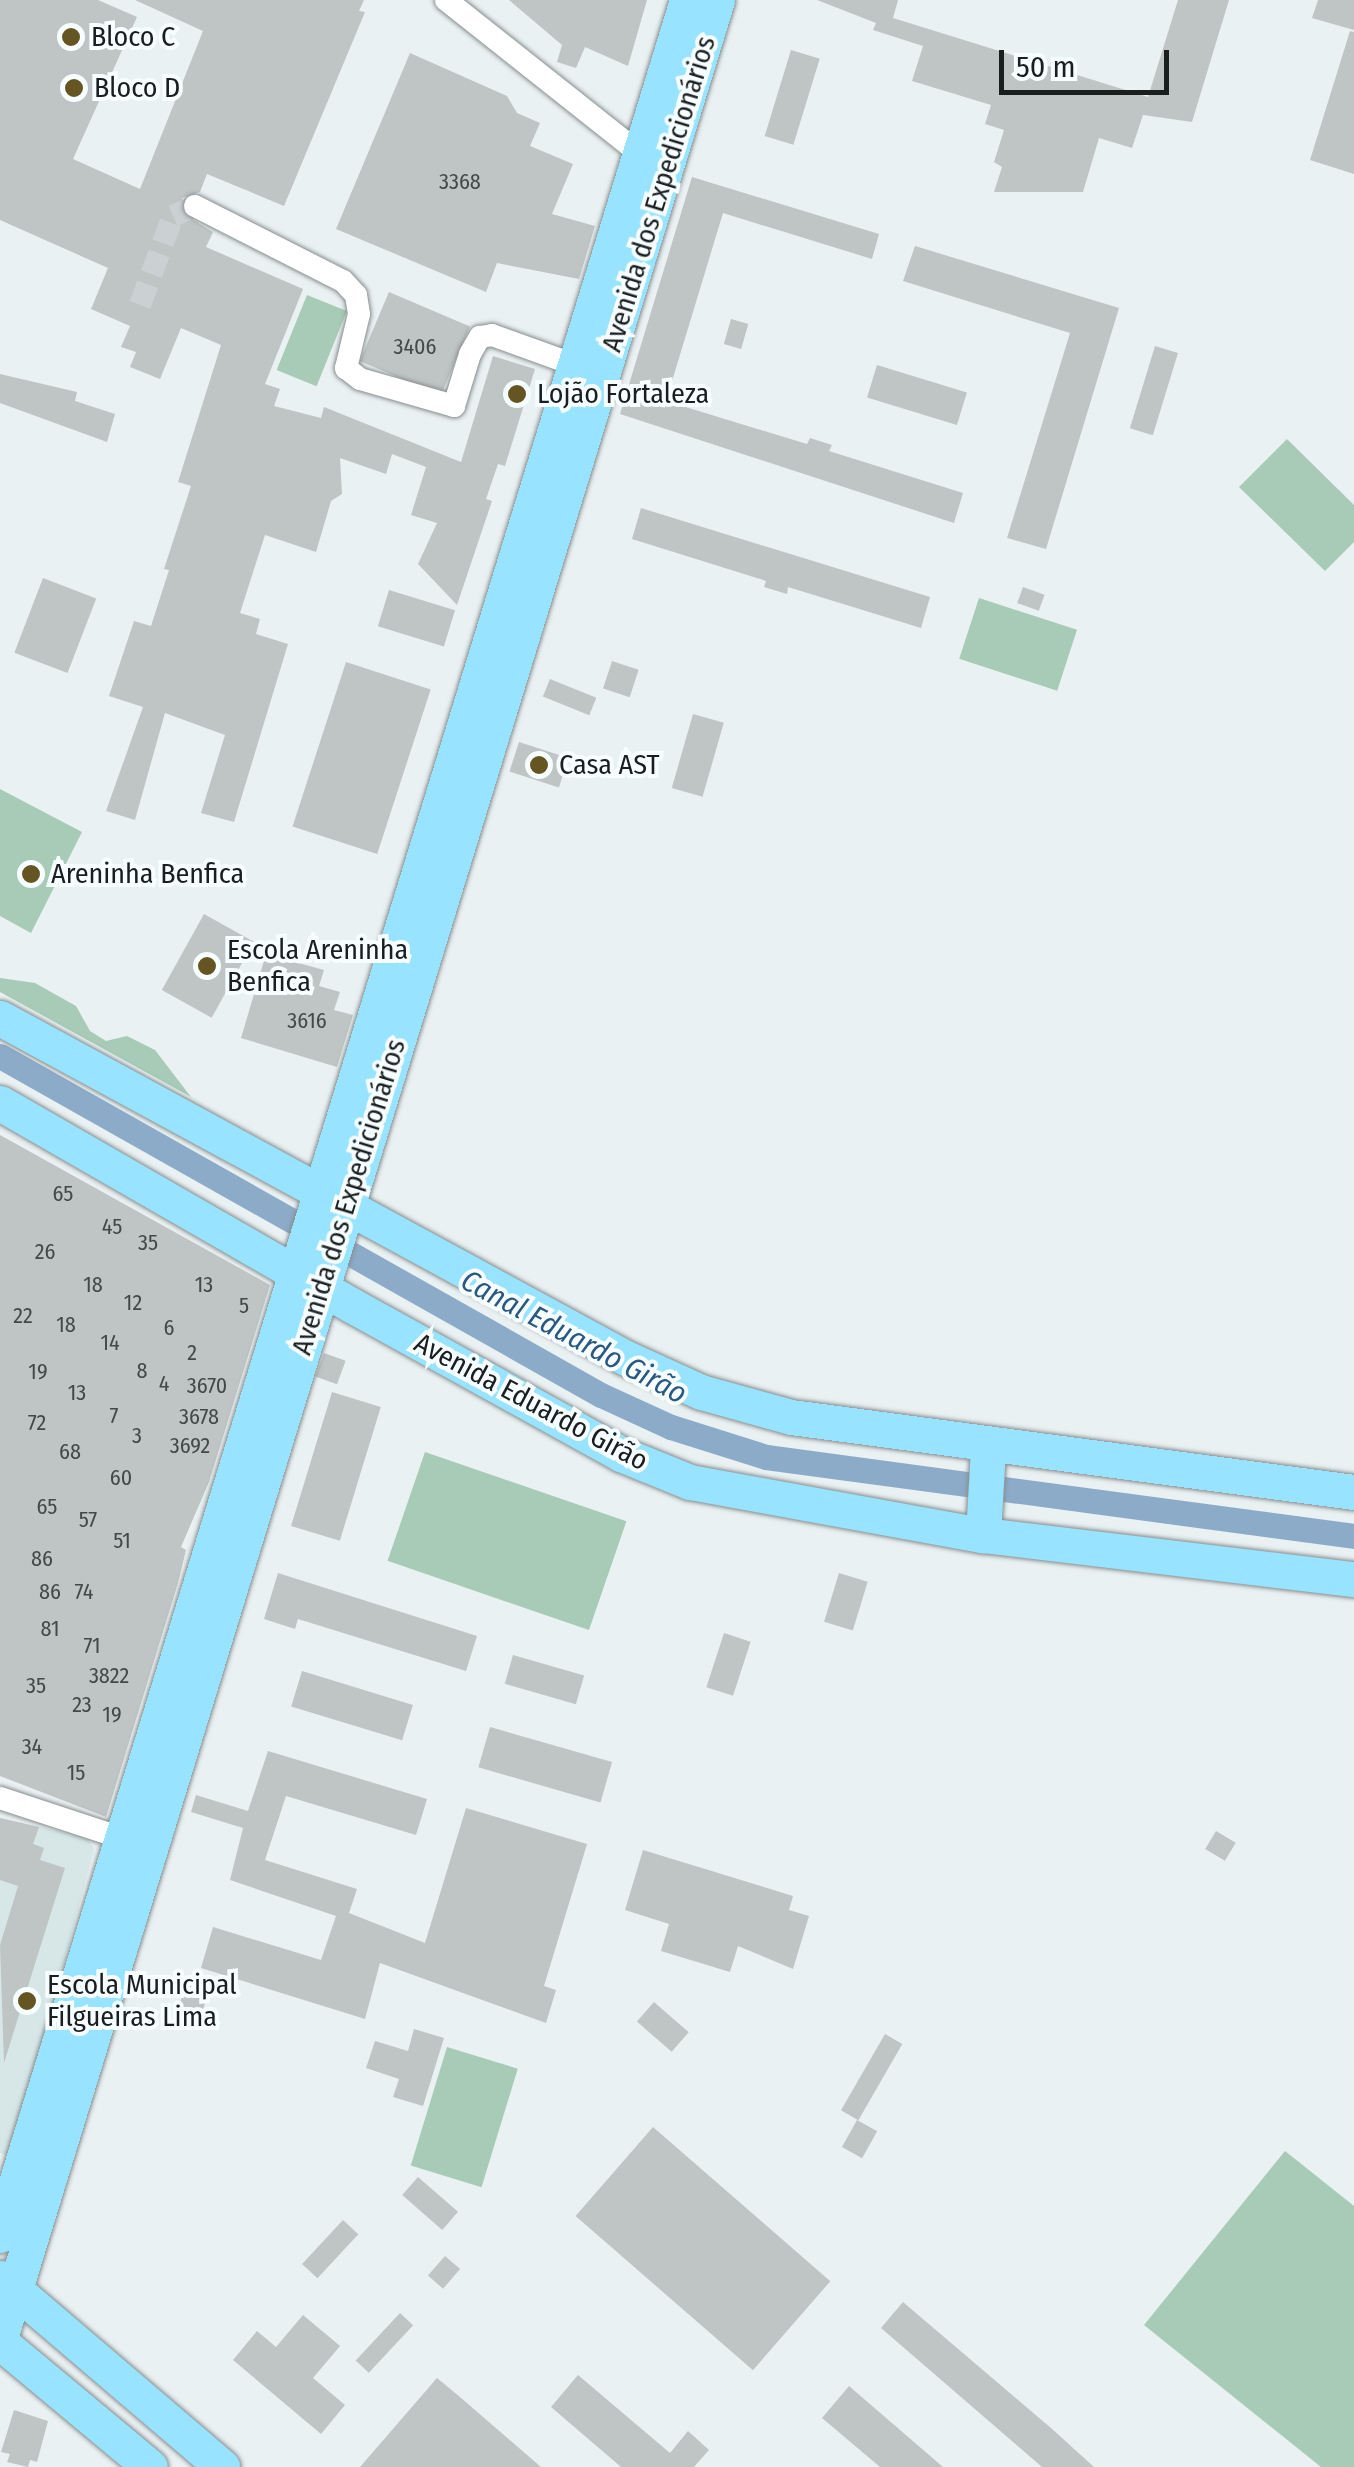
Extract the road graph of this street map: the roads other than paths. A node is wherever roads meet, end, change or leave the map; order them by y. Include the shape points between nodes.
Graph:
1 (446, 0) edge
2 (687, 0) edge
3 (718, 0) edge
4 (640, 154) junction
5 (195, 206) dead end
6 (575, 365) junction
7 (495, 680) junction
8 (0, 1018) edge
9 (0, 1102) edge
10 (321, 1237) junction
11 (987, 1453) junction
12 (1354, 1492) edge
13 (983, 1526) junction
14 (1354, 1579) edge
15 (0, 1798) edge
16 (122, 1838) junction
17 (0, 2235) edge
18 (7, 2285) edge
19 (0, 2340) edge
20 (150, 2467) edge
21 (222, 2467) edge

1 - 4 street
2 - 4 main road, Avenida dos Expedicionários
3 - 7 main road, Avenida dos Expedicionários
4 - 6 main road, Avenida dos Expedicionários
5 - 6 street via 344,281 356,295 358,314 346,368 360,380 454,406 470,354 480,337 492,335
6 - 7 main road, Avenida dos Expedicionários
7 - 10 main road, Avenida dos Expedicionários
8 - 10 main road, Avenida Eduardo Girão
9 - 10 main road, Avenida Eduardo Girão
10 - 11 main road, Avenida Eduardo Girão via 701,1392
10 - 13 main road, Avenida Eduardo Girão via 621,1454 690,1482
10 - 16 main road, Avenida dos Expedicionários
10 - 18 main road, Avenida dos Expedicionários
11 - 12 main road, Avenida Eduardo Girão
11 - 13 main road
13 - 14 main road, Avenida Eduardo Girão
15 - 16 street
16 - 17 main road, Avenida dos Expedicionários
18 - 19 main road, Avenida dos Expedicionários
18 - 21 main road
19 - 20 main road

